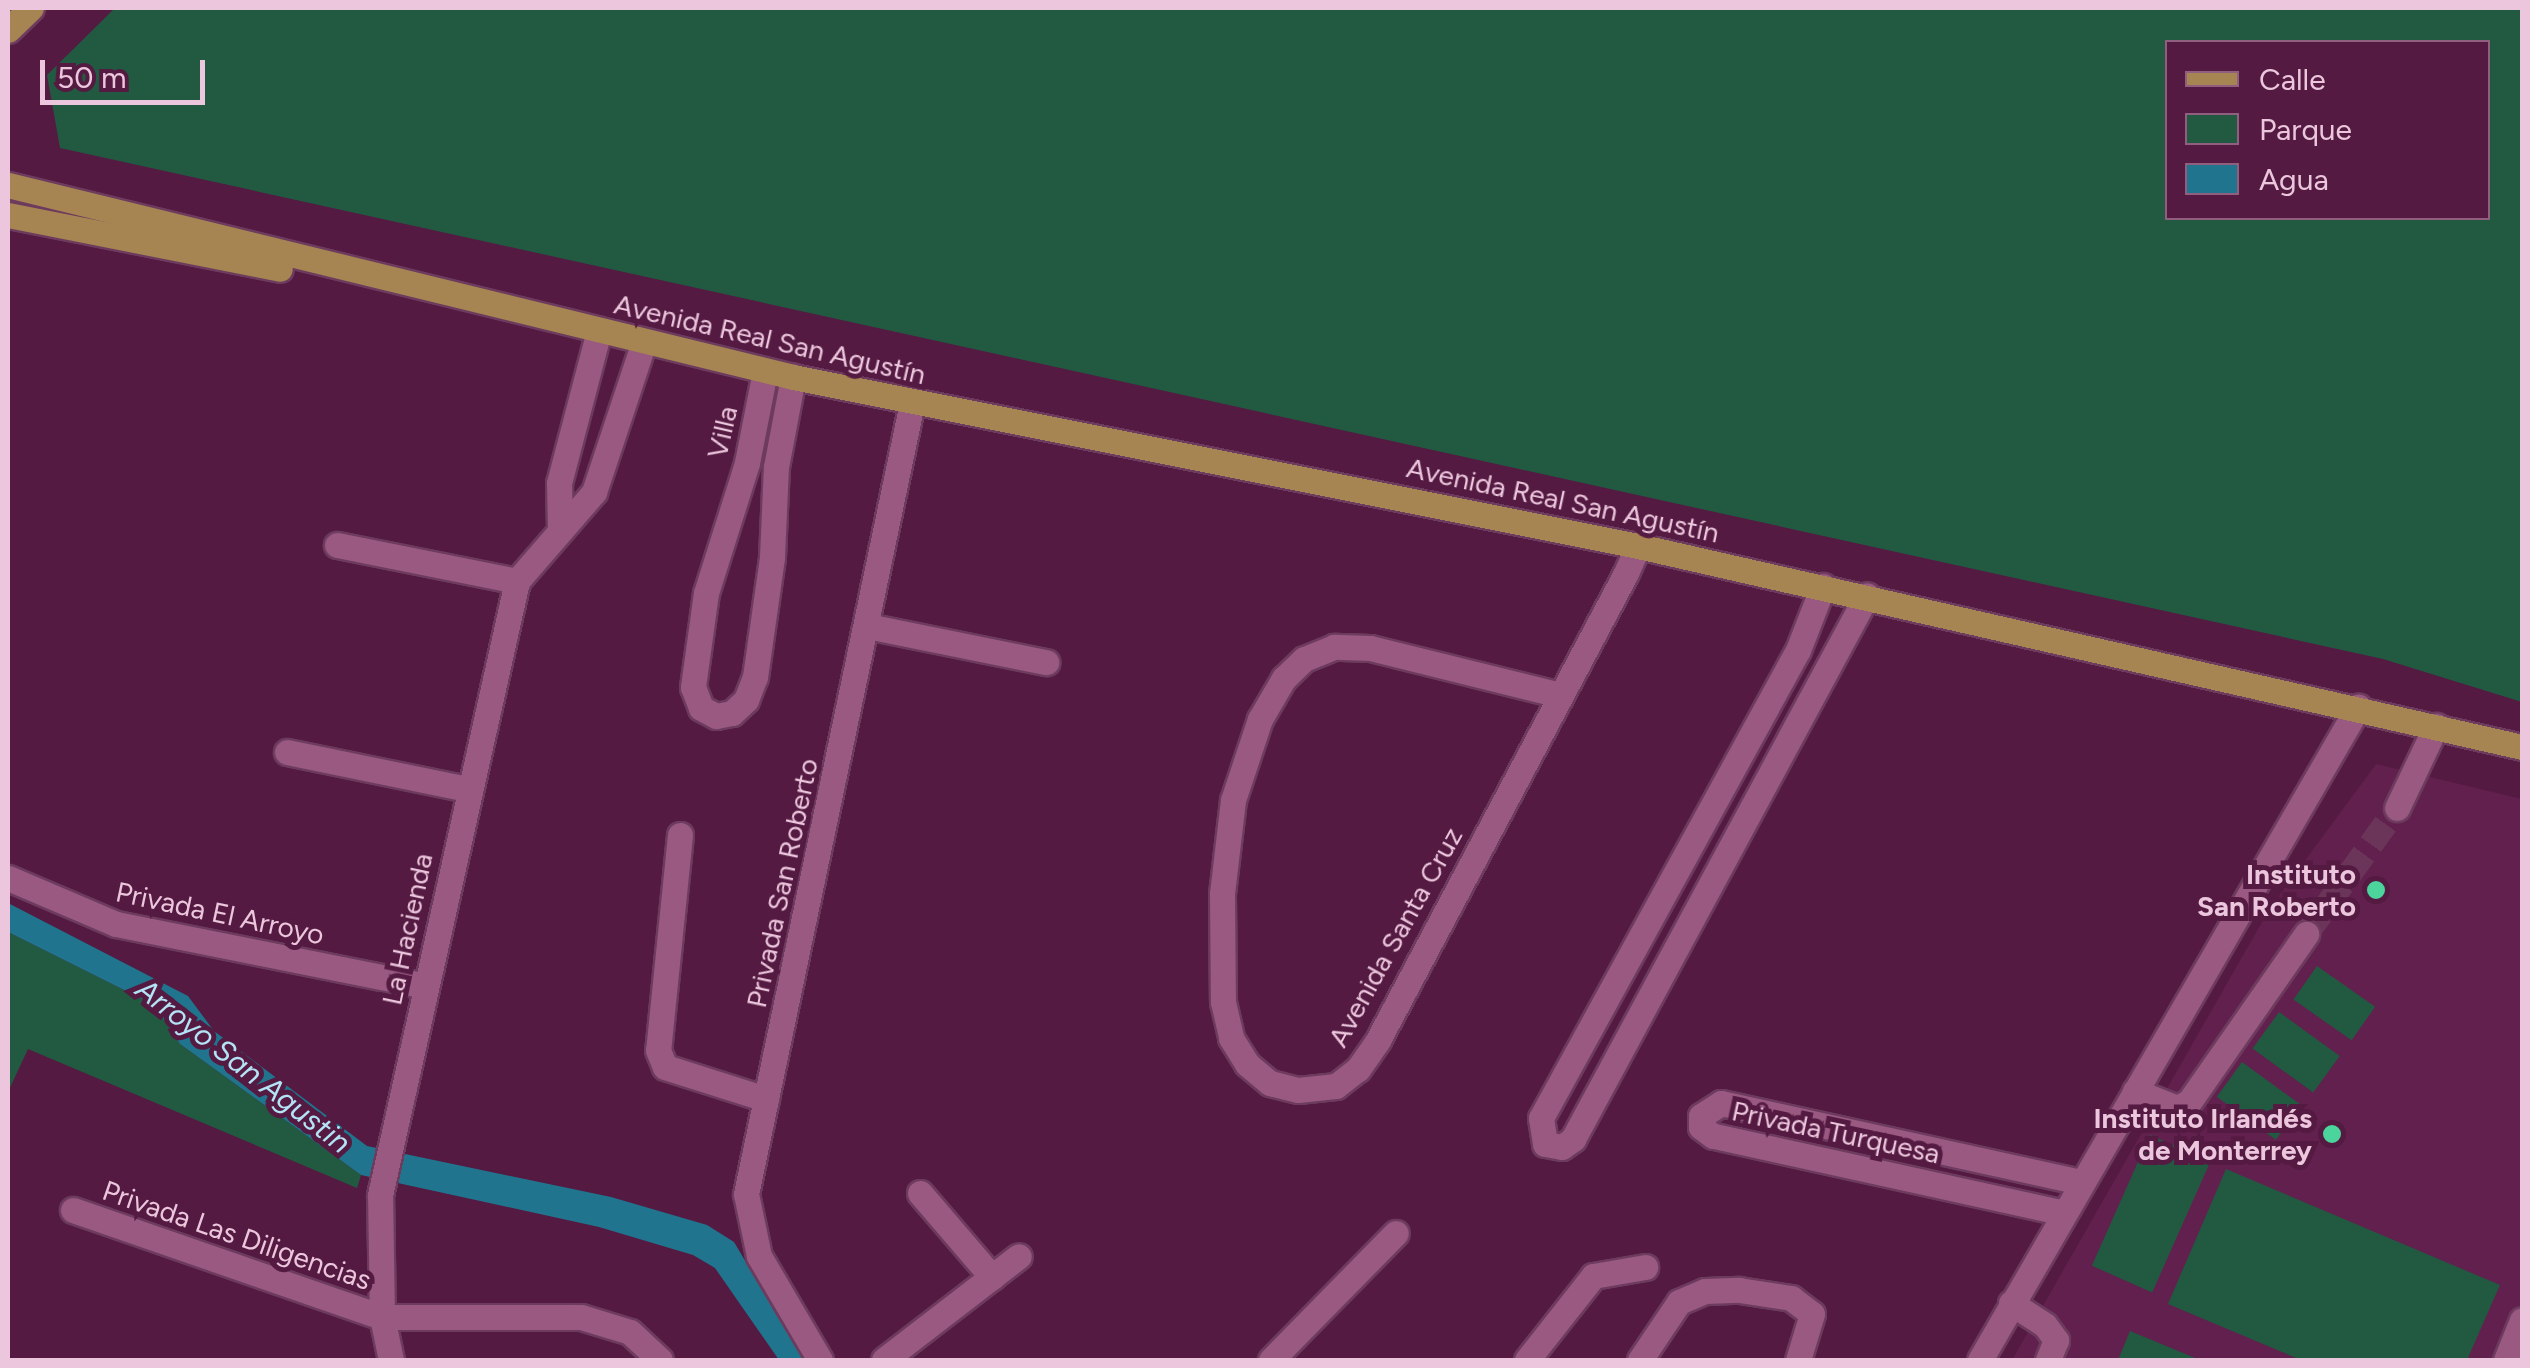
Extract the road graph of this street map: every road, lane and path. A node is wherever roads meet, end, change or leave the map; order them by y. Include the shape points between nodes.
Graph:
1 (30, 8) edge
2 (8, 30) edge
3 (8, 185) edge
4 (8, 215) edge
5 (594, 329) junction
6 (644, 342) junction
7 (765, 371) junction
8 (793, 378) junction
9 (912, 403) junction
10 (756, 425) junction
11 (782, 430) junction
12 (733, 506) junction
13 (773, 513) junction
14 (560, 528) junction
15 (336, 545) dead end
16 (1638, 546) junction
17 (517, 581) junction
18 (1822, 586) junction
19 (1867, 596) junction
20 (867, 626) junction
21 (1046, 662) dead end
22 (1560, 695) junction
23 (2358, 707) junction
24 (2436, 726) junction
25 (2522, 747) edge
26 (286, 752) dead end
27 (468, 789) junction
28 (2397, 808) tunnel mouth
29 (680, 835) dead end
30 (1677, 874) junction
31 (8, 878) edge
32 (1705, 888) junction
33 (2306, 934) tunnel mouth
34 (426, 986) junction
35 (2135, 1090) junction
36 (766, 1099) junction
37 (1874, 1137) junction
38 (1866, 1169) junction
39 (2078, 1182) junction
40 (920, 1193) dead end
41 (72, 1210) dead end
42 (2060, 1212) junction
43 (1396, 1233) dead end
44 (1019, 1256) dead end
45 (1645, 1267) dead end
46 (992, 1277) junction
47 (2011, 1304) junction
48 (382, 1318) junction
49 (2522, 1320) edge
50 (390, 1360) edge
51 (660, 1360) edge
52 (820, 1360) edge
53 (884, 1360) edge
54 (1272, 1360) edge
55 (1528, 1360) edge
56 (1640, 1360) edge
57 (1798, 1360) edge
58 (1980, 1360) edge
59 (2048, 1360) edge
60 (2506, 1360) edge

1 - 2 main road
3 - 5 main road, Avenida Real San Agustín
4 - 5 main road, Avenida Real San Agustín
5 - 6 main road, Avenida Real San Agustín
5 - 14 street via 559,482
6 - 7 main road, Avenida Real San Agustín
6 - 14 street, La Hacienda via 602,476
7 - 8 main road, Avenida Real San Agustín
7 - 10 street, Villa
8 - 9 main road, Avenida Real San Agustín
8 - 11 street, Villa
9 - 16 main road, Avenida Real San Agustín
9 - 20 street, Privada San Roberto
10 - 11 street
10 - 12 street, Villa
11 - 13 street, Villa
12 - 13 street
12 - 13 street, Villa via 706,593 693,687 701,708 716,716 746,700 755,677
14 - 17 street, La Hacienda
15 - 17 street
16 - 18 main road, Avenida Real San Agustín
16 - 22 street, Avenida Santa Cruz
17 - 27 street, La Hacienda
18 - 19 main road, Avenida Real San Agustín
18 - 30 street via 1798,650
19 - 23 main road, Avenida Real San Agustín
19 - 32 street
20 - 21 street
20 - 36 street, Privada San Roberto
22 - 22 street, Avenida Santa Cruz via 1358,1070 1336,1086 1298,1090 1270,1082 1247,1064 1231,1038 1223,1002 1222,894 1233,800 1260,719 1284,678 1304,659 1334,647 1370,648
23 - 24 main road, Avenida Real San Agustín
23 - 35 street
24 - 25 main road, Avenida Real San Agustín
24 - 28 street
26 - 27 street
27 - 34 street, La Hacienda
29 - 36 street via 658,1050 665,1067
30 - 32 street
30 - 32 street via 1541,1118 1546,1144 1562,1147 1573,1139
31 - 34 street, Privada El Arroyo via 116,924
33 - 35 street via 2189,1102 2177,1108
34 - 48 street, La Hacienda via 380,1194
35 - 39 street
36 - 52 street, Privada San Roberto via 746,1194 751,1236
37 - 38 street
37 - 38 street, Privada Turquesa via 1721,1103 1701,1116 1701,1127 1713,1136
37 - 39 street, Privada Turquesa
38 - 42 street, Privada Turquesa
39 - 42 street
40 - 46 street
41 - 48 street, Privada Las Diligencias
42 - 47 street
43 - 54 street
44 - 46 street
45 - 55 street via 1594,1276
46 - 53 street
47 - 58 street
47 - 59 street via 2046,1325 2056,1340
48 - 50 street, La Hacienda
48 - 51 street, Privada Las Diligencias via 581,1317 630,1332
49 - 60 street
56 - 57 street via 1679,1302 1705,1290 1739,1290 1791,1298 1812,1314

